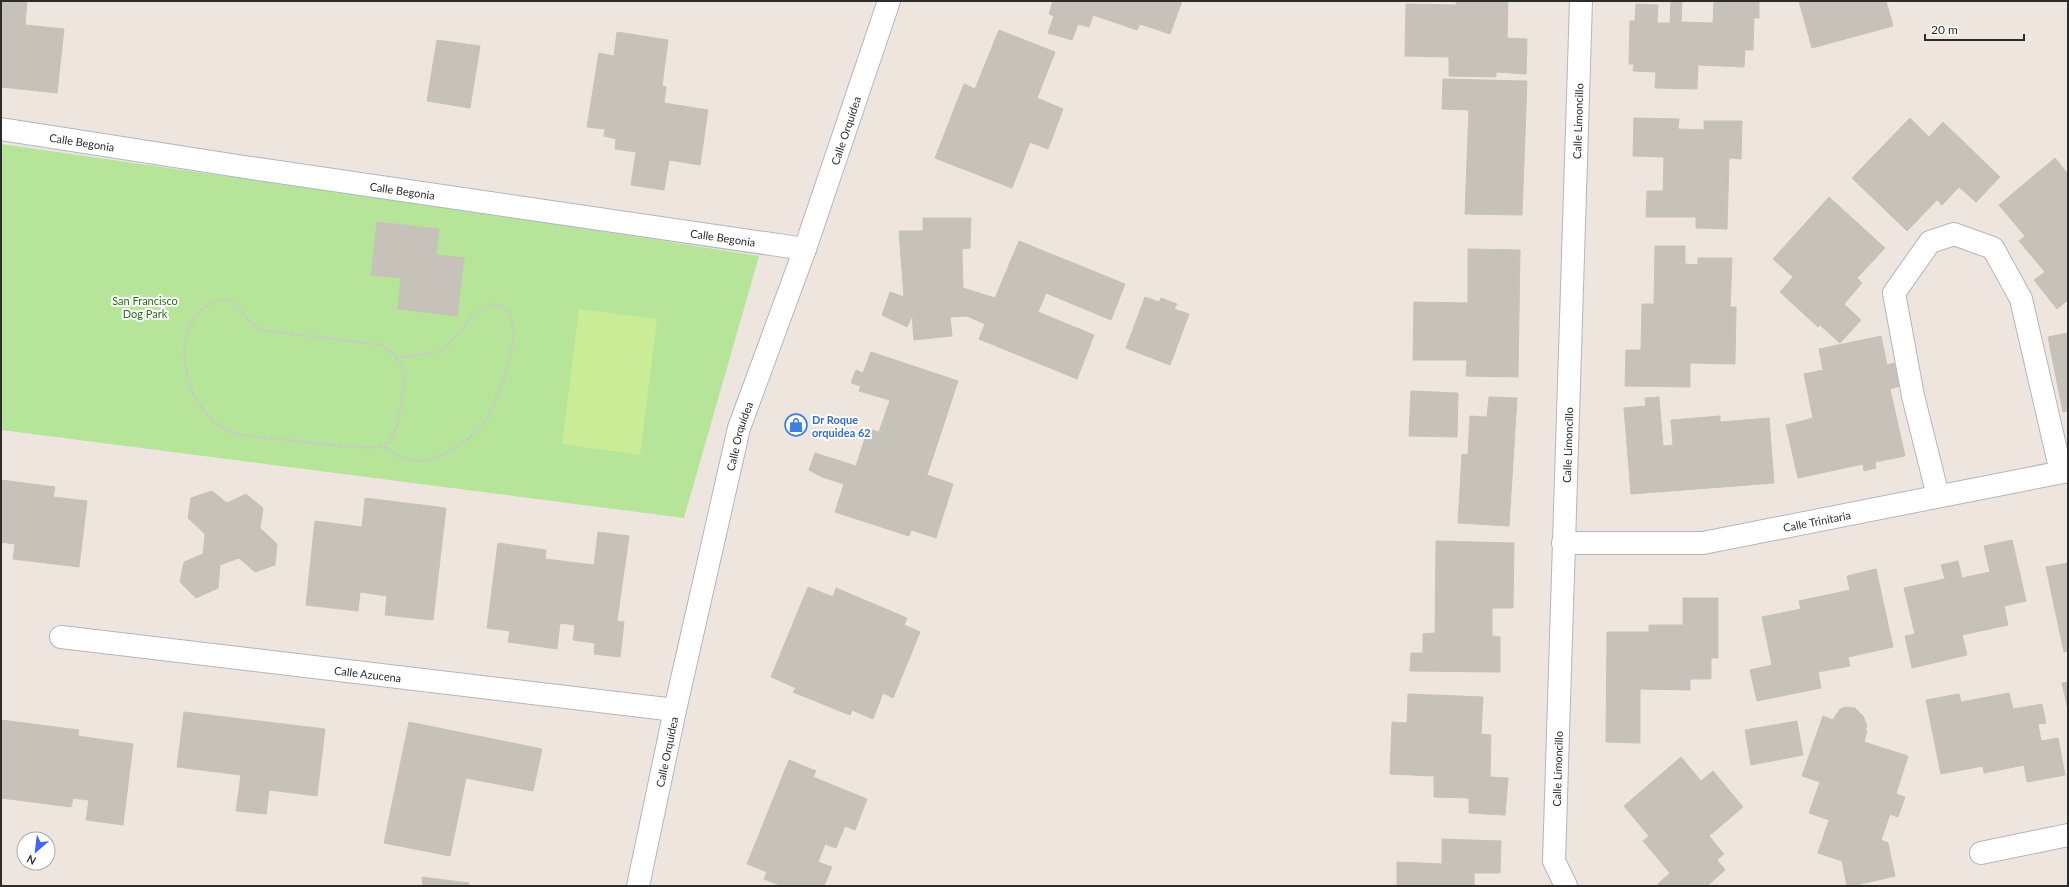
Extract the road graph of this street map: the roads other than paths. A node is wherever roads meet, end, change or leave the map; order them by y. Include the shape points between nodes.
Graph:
1 (889, 1) edge
2 (1581, 1) edge
3 (1, 130) edge
4 (805, 249) junction
5 (2064, 471) edge
6 (1938, 496) junction
7 (1563, 543) junction
8 (61, 637) dead end
9 (675, 710) junction
10 (2068, 835) edge
11 (1981, 853) dead end
12 (638, 886) edge
13 (1566, 886) edge

1 - 4 street, Calle Orquídea
2 - 7 street, Calle Limoncillo
3 - 4 street, Calle Begonia
4 - 9 street, Calle Orquídea via 739,428
5 - 6 street, Calle Trinitaria
5 - 6 street via 2022,298 1992,248 1954,234 1930,242 1894,293 1913,396
6 - 7 street, Calle Trinitaria via 1703,543
7 - 13 street, Calle Limoncillo via 1554,861
8 - 9 street, Calle Azucena
9 - 12 street, Calle Orquídea
10 - 11 street

